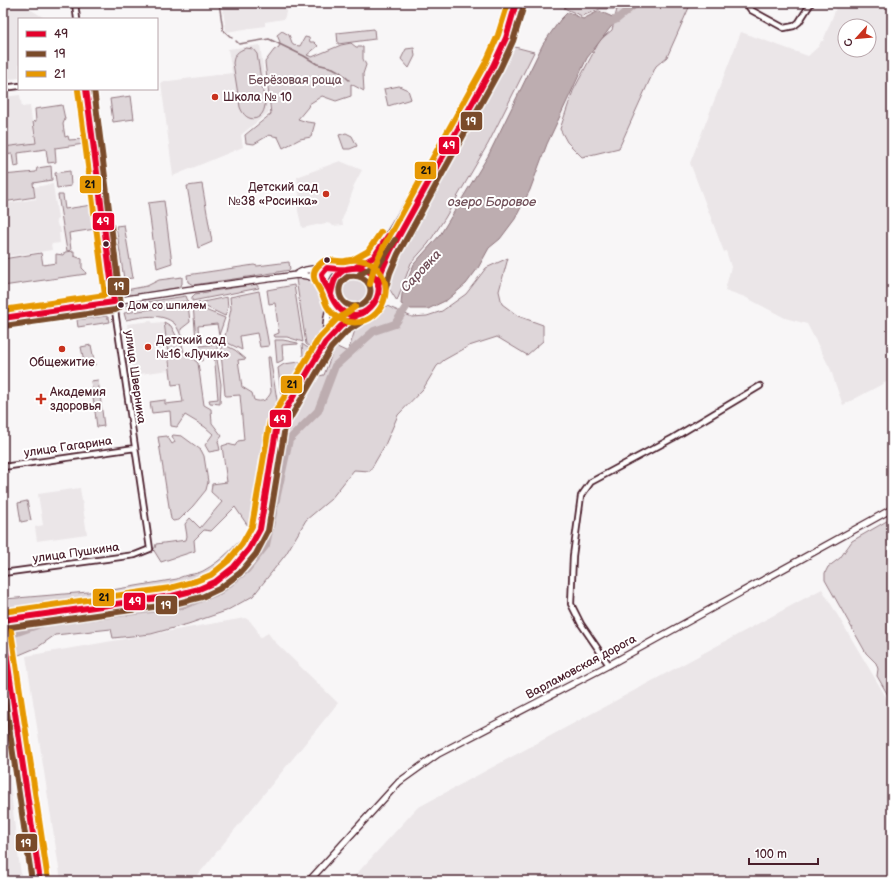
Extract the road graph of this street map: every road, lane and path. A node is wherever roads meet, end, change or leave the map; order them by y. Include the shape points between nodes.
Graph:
1 (75, 3) edge
2 (511, 3) edge
3 (516, 3) edge
4 (746, 3) edge
5 (810, 3) edge
6 (77, 18) edge
7 (18, 86) edge
8 (3, 88) edge
9 (86, 90) edge
10 (471, 100) junction
11 (356, 267) junction
12 (327, 268) junction
13 (346, 269) junction
14 (297, 275) junction
15 (323, 283) junction
16 (378, 286) junction
17 (331, 296) junction
18 (114, 302) junction
19 (359, 314) junction
20 (3, 318) edge
21 (325, 344) junction
22 (760, 386) dead end
23 (135, 448) junction
24 (3, 467) edge
25 (892, 509) edge
26 (150, 549) joint
27 (3, 573) edge
28 (3, 620) edge
29 (3, 632) edge
30 (4, 636) edge
31 (609, 665) junction
32 (40, 881) edge
33 (308, 881) edge

1 - 6 street
2 - 10 main road via 503,32
3 - 10 main road via 506,38
4 - 5 street via 751,10 784,28 799,22
7 - 8 street
9 - 18 street, улица Шверника
10 - 11 main road via 380,250 374,257
10 - 16 main road via 391,250
11 - 13 main road
11 - 16 main road via 368,271
12 - 13 street
12 - 14 street via 300,271
12 - 15 street via 322,274
13 - 17 main road via 334,279
14 - 15 street
14 - 18 street
15 - 17 street
16 - 19 main road via 376,302 369,310
17 - 19 main road via 336,306 344,312
17 - 21 main road
18 - 20 street
18 - 23 street, улица Шверника
19 - 21 main road via 341,326
21 - 28 main road via 277,424 260,529 249,549 234,567 215,582 172,596
22 - 31 street via 673,438 591,482 581,496 573,556 571,604 581,624
23 - 24 street, улица Гагарина
23 - 26 street, улица Шверника
25 - 31 street, Варламовская дорога
26 - 27 street, улица Пушкина via 135,555
29 - 30 main road
30 - 32 main road
31 - 33 street, Варламовская дорога via 438,754 399,782

